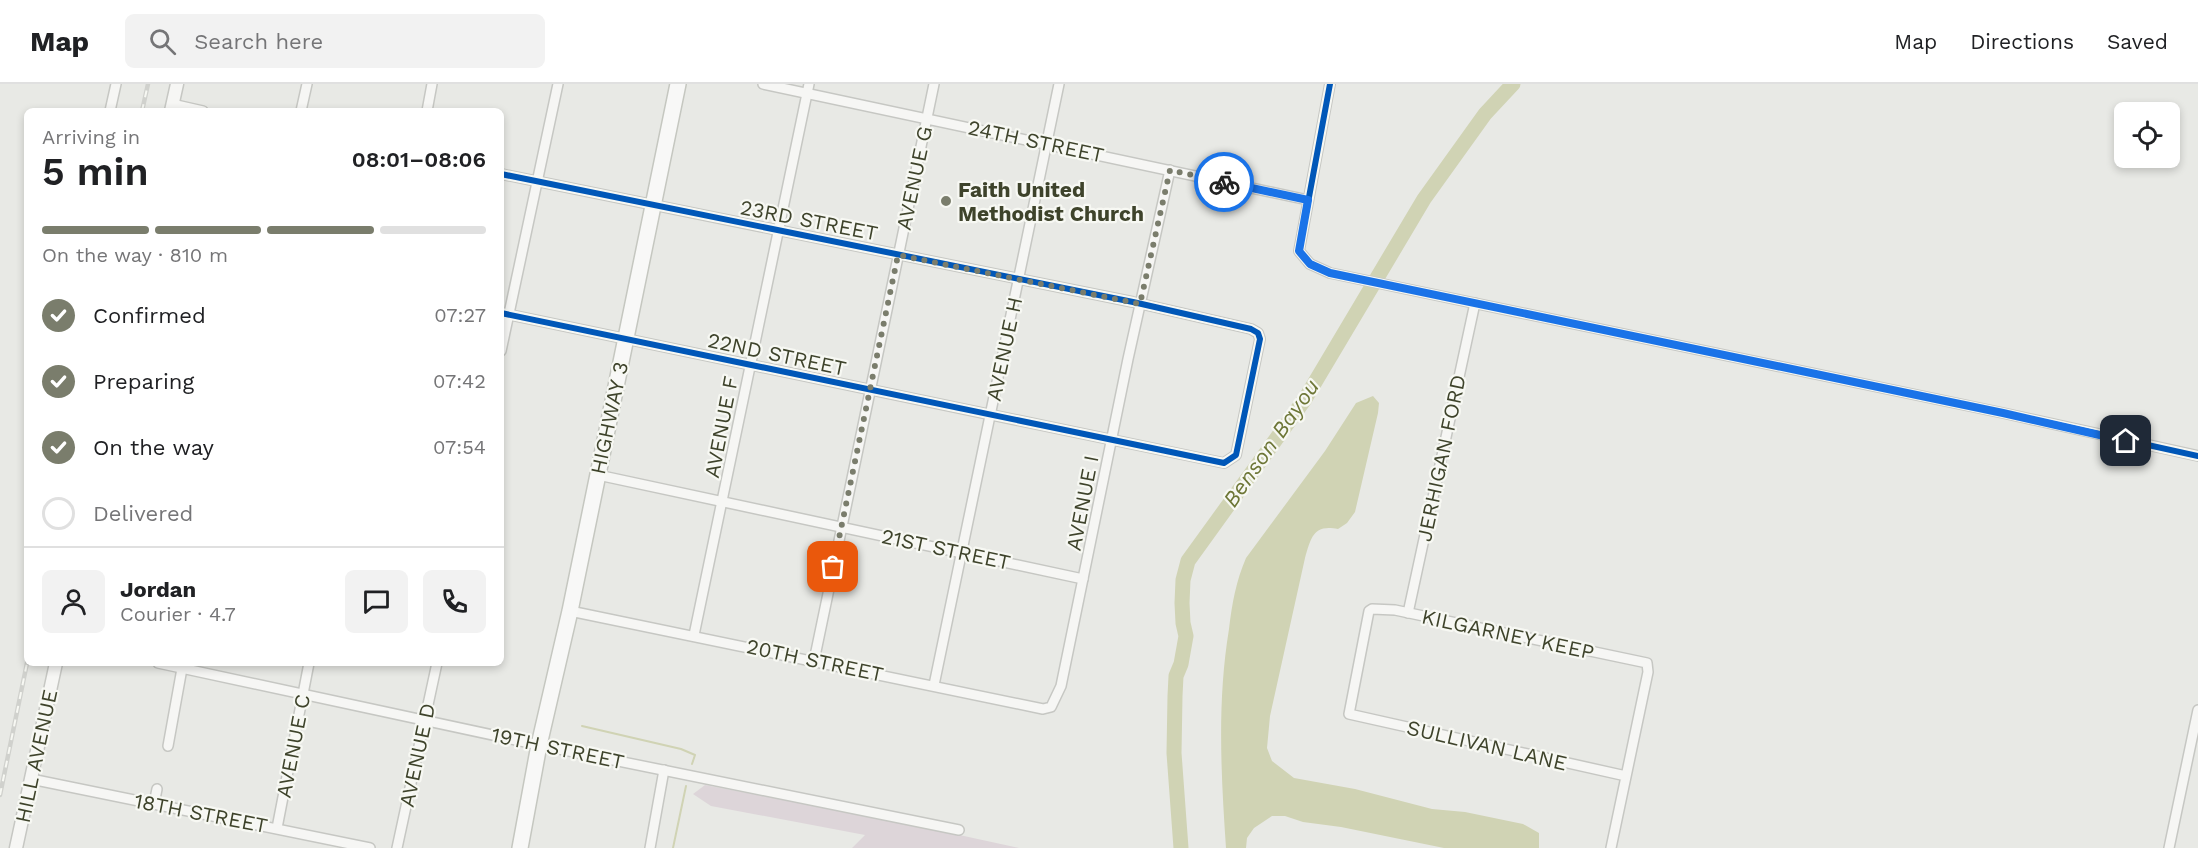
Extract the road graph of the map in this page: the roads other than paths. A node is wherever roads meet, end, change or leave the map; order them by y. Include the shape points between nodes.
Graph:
1 (116, 84) edge
2 (177, 84) edge
3 (307, 84) edge
4 (432, 84) edge
5 (558, 84) edge
6 (678, 84) edge
7 (763, 84) edge
8 (934, 84) edge
9 (1059, 84) edge
10 (1330, 84) edge
11 (808, 89) edge
12 (111, 108) edge
13 (172, 108) edge
14 (302, 108) edge
15 (427, 108) edge
16 (927, 118) junction
17 (1047, 144) junction
18 (1170, 170) junction
19 (504, 175) edge
20 (536, 182) junction
21 (1308, 200) junction
22 (653, 206) junction
23 (778, 231) junction
24 (898, 255) junction
25 (1018, 279) junction
26 (1475, 303) junction
27 (1140, 304) junction
28 (505, 314) edge
29 (626, 339) junction
30 (750, 365) junction
31 (870, 390) junction
32 (990, 415) junction
33 (1111, 440) junction
34 (2198, 456) edge
35 (1224, 462) joint
36 (598, 475) junction
37 (723, 501) junction
38 (842, 527) junction
39 (962, 552) junction
40 (1083, 579) junction
41 (570, 612) junction
42 (1408, 613) junction
43 (694, 635) junction
44 (814, 661) junction
45 (55, 666) edge
46 (183, 666) edge
47 (308, 666) edge
48 (436, 666) edge
49 (934, 685) junction
50 (303, 694) junction
51 (1055, 701) joint
52 (2198, 710) edge
53 (1349, 714) joint
54 (425, 720) junction
55 (539, 745) junction
56 (168, 746) dead end
57 (664, 770) junction
58 (1626, 776) junction
59 (31, 779) junction
60 (157, 789) dead end
61 (154, 804) junction
62 (278, 828) junction
63 (959, 830) dead end
64 (16, 848) edge
65 (370, 848) edge
66 (397, 848) edge
67 (520, 848) edge
68 (650, 848) edge
69 (1611, 848) edge
70 (2169, 848) edge

1 - 12 street
2 - 13 street
3 - 14 street
4 - 15 street
5 - 20 street
6 - 22 main road, HIGHWAY 3
7 - 11 street, 24TH STREET
8 - 16 street, AVENUE G
9 - 17 street, AVENUE H
10 - 21 street
11 - 16 street, 24TH STREET
11 - 23 street, AVENUE F
16 - 17 street, 24TH STREET
16 - 24 street, AVENUE G
17 - 18 street, 24TH STREET
17 - 25 street, AVENUE H
18 - 21 street, 24TH STREET
18 - 27 street, AVENUE I
19 - 20 street, 23RD STREET
20 - 22 street, 23RD STREET
20 - 28 street
21 - 26 street via 1299,251 1310,264 1330,273
22 - 23 street, 23RD STREET
22 - 29 main road, HIGHWAY 3
23 - 24 street, 23RD STREET
23 - 30 street, AVENUE F
24 - 25 street, 23RD STREET
24 - 31 street, AVENUE G
25 - 27 street, 23RD STREET
25 - 32 street, AVENUE H
26 - 34 street
26 - 42 street, JERHIGAN FORD
27 - 33 street, AVENUE I
27 - 35 street, 23RD STREET via 1258,333 1260,339 1236,455
28 - 29 street, 22ND STREET
29 - 30 street, 22ND STREET
29 - 36 main road, HIGHWAY 3
30 - 31 street, 22ND STREET
30 - 37 street, AVENUE F
31 - 32 street, 22ND STREET
31 - 38 street, AVENUE G
32 - 33 street, 22ND STREET
32 - 39 street, AVENUE H
33 - 35 street, 22ND STREET
33 - 40 street, AVENUE I
36 - 37 street, 21ST STREET
36 - 41 main road, HIGHWAY 3
37 - 38 street, 21ST STREET
37 - 43 street, AVENUE F
38 - 39 street, 21ST STREET
38 - 44 street, AVENUE G
39 - 40 street, 21ST STREET
39 - 49 street, AVENUE H
40 - 51 street, AVENUE I
41 - 43 street, 20TH STREET
41 - 55 main road, HIGHWAY 3
42 - 53 street, KILGARNEY KEEP via 1369,611
42 - 58 street, KILGARNEY KEEP via 1647,663
43 - 44 street, 20TH STREET
44 - 49 street, 20TH STREET
45 - 59 street, HILL AVENUE
46 - 50 street, 19TH STREET
46 - 56 street
47 - 50 street, AVENUE C
48 - 54 street, AVENUE D
49 - 51 street, 20TH STREET via 1043,709
50 - 54 street, 19TH STREET
50 - 62 street, AVENUE C
52 - 70 street
53 - 58 street, SULLIVAN LANE
54 - 55 street, 19TH STREET
54 - 66 street, AVENUE D
55 - 57 street, 19TH STREET
55 - 67 main road, HIGHWAY 3
57 - 63 street, 19TH STREET
57 - 68 street
58 - 69 street
59 - 61 street, 18TH STREET
59 - 64 street, HILL AVENUE
60 - 61 street
61 - 62 street, 18TH STREET
62 - 65 street, 18TH STREET

